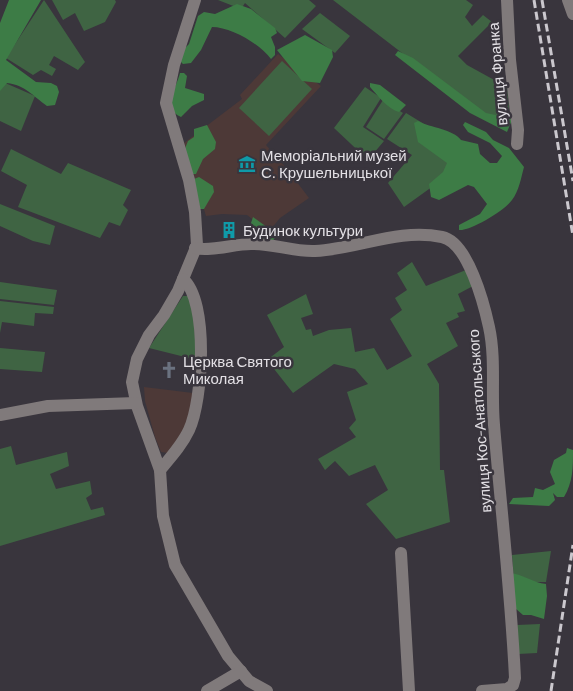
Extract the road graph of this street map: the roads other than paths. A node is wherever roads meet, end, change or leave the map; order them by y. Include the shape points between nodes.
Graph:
1 (195, 0) edge
2 (507, 0) edge
3 (568, 0) edge
4 (573, 14) edge
5 (517, 144) dead end
6 (195, 248) junction
7 (183, 278) junction
8 (136, 404) junction
9 (0, 415) edge
10 (160, 470) junction
11 (401, 553) dead end
12 (241, 671) junction
13 (207, 691) edge
14 (267, 691) edge
15 (409, 691) edge
16 (482, 691) edge

1 - 6 street via 166,103 189,180 196,220
2 - 5 street, вулиця Франка
3 - 4 street
6 - 7 street
6 - 16 street, вулиця Кос-Анатольського via 205,250 256,244 313,251 406,235 444,237 453,241 462,254 484,306 490,330 492,399 515,678 507,689
7 - 8 street via 137,359 132,382
7 - 10 street via 189,284 199,320 201,351 196,409 181,445
8 - 9 street via 48,406
8 - 10 street
10 - 12 street via 163,516 175,565 228,656
11 - 15 street
12 - 13 street
12 - 14 street via 249,681

